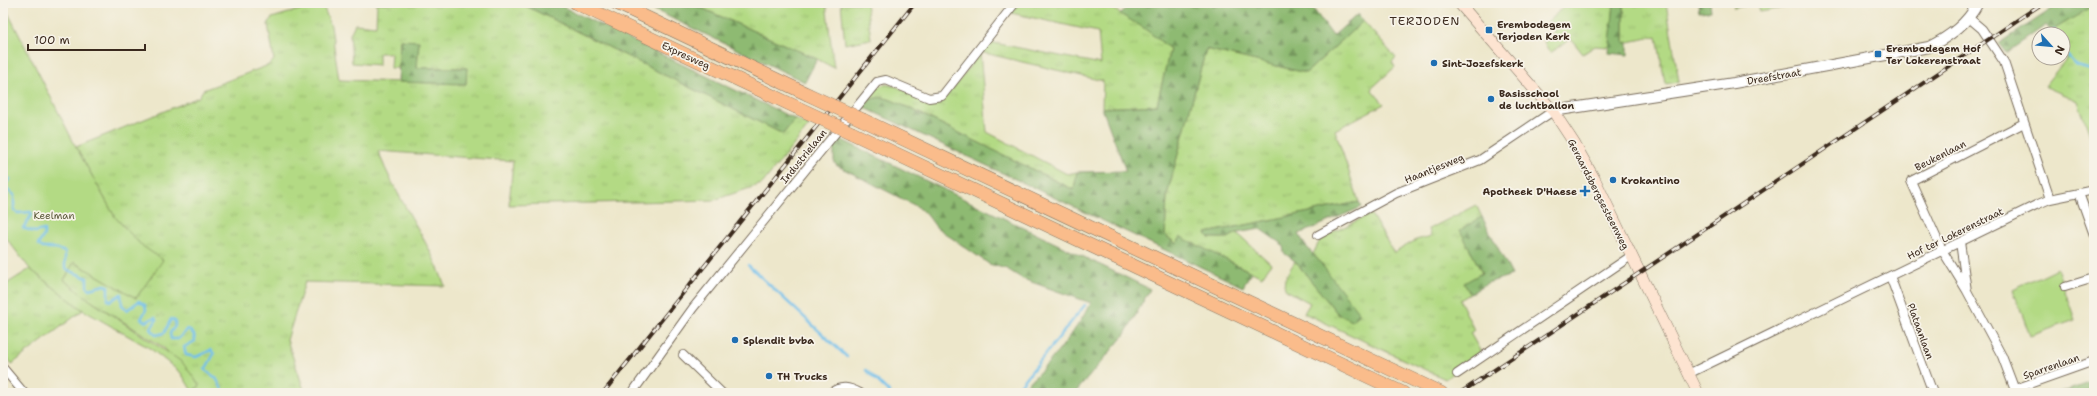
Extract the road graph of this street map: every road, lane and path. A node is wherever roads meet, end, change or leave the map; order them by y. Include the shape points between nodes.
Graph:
1 (576, 3) edge
2 (616, 3) edge
3 (1016, 3) edge
4 (1458, 3) edge
5 (1978, 3) edge
6 (1969, 18) junction
7 (1552, 111) junction
8 (2024, 123) junction
9 (2094, 190) edge
10 (2079, 193) junction
11 (2050, 199) junction
12 (1318, 235) dead end
13 (2094, 235) edge
14 (1960, 242) junction
15 (1942, 250) junction
16 (1631, 256) junction
17 (1890, 276) junction
18 (2094, 278) edge
19 (2065, 287) dead end
20 (1967, 292) junction
21 (683, 355) dead end
22 (2094, 361) edge
23 (3, 368) edge
24 (1457, 374) dead end
25 (1688, 374) junction
26 (2015, 391) edge
27 (24, 393) edge
28 (632, 393) edge
29 (722, 393) edge
30 (830, 393) edge
31 (860, 393) edge
32 (1403, 393) edge
33 (1441, 393) edge
34 (1698, 393) edge
35 (1934, 393) edge

1 - 32 highway, Expresweg, bridge
2 - 33 highway, Expresweg, bridge
3 - 28 street, Industrielaan via 942,96 929,98 886,80 877,82 693,308
4 - 7 main road, Geraardsbergsesteenweg
5 - 6 street, Dreefstraat
6 - 7 street, Dreefstraat via 1948,37 1929,47 1734,83
6 - 8 street via 1982,29 2000,55
7 - 12 street, Haantjesweg via 1480,160 1396,193
7 - 16 main road, Geraardsbergsesteenweg via 1574,142
8 - 11 street
8 - 15 street, Beukenlaan via 1911,181
9 - 10 street, Hof ter Lokerenstraat
10 - 11 street, Hof ter Lokerenstraat
10 - 13 street
11 - 14 street, Hof ter Lokerenstraat
14 - 15 street, Hof ter Lokerenstraat
14 - 20 street, Beukenlaan
15 - 17 street, Hof ter Lokerenstraat
15 - 20 street, Beukenlaan
16 - 24 street, Geraardsbergsesteenweg
16 - 25 main road, Geraardsbergsesteenweg
17 - 25 street, Hof ter Lokerenstraat
17 - 35 street, Plataanlaan
18 - 19 street
20 - 26 street, Beukenlaan via 2002,356
21 - 29 street
22 - 26 street, Sparrenlaan
23 - 27 street
25 - 34 main road, Geraardsbergsesteenweg
30 - 31 street via 837,388 850,387

